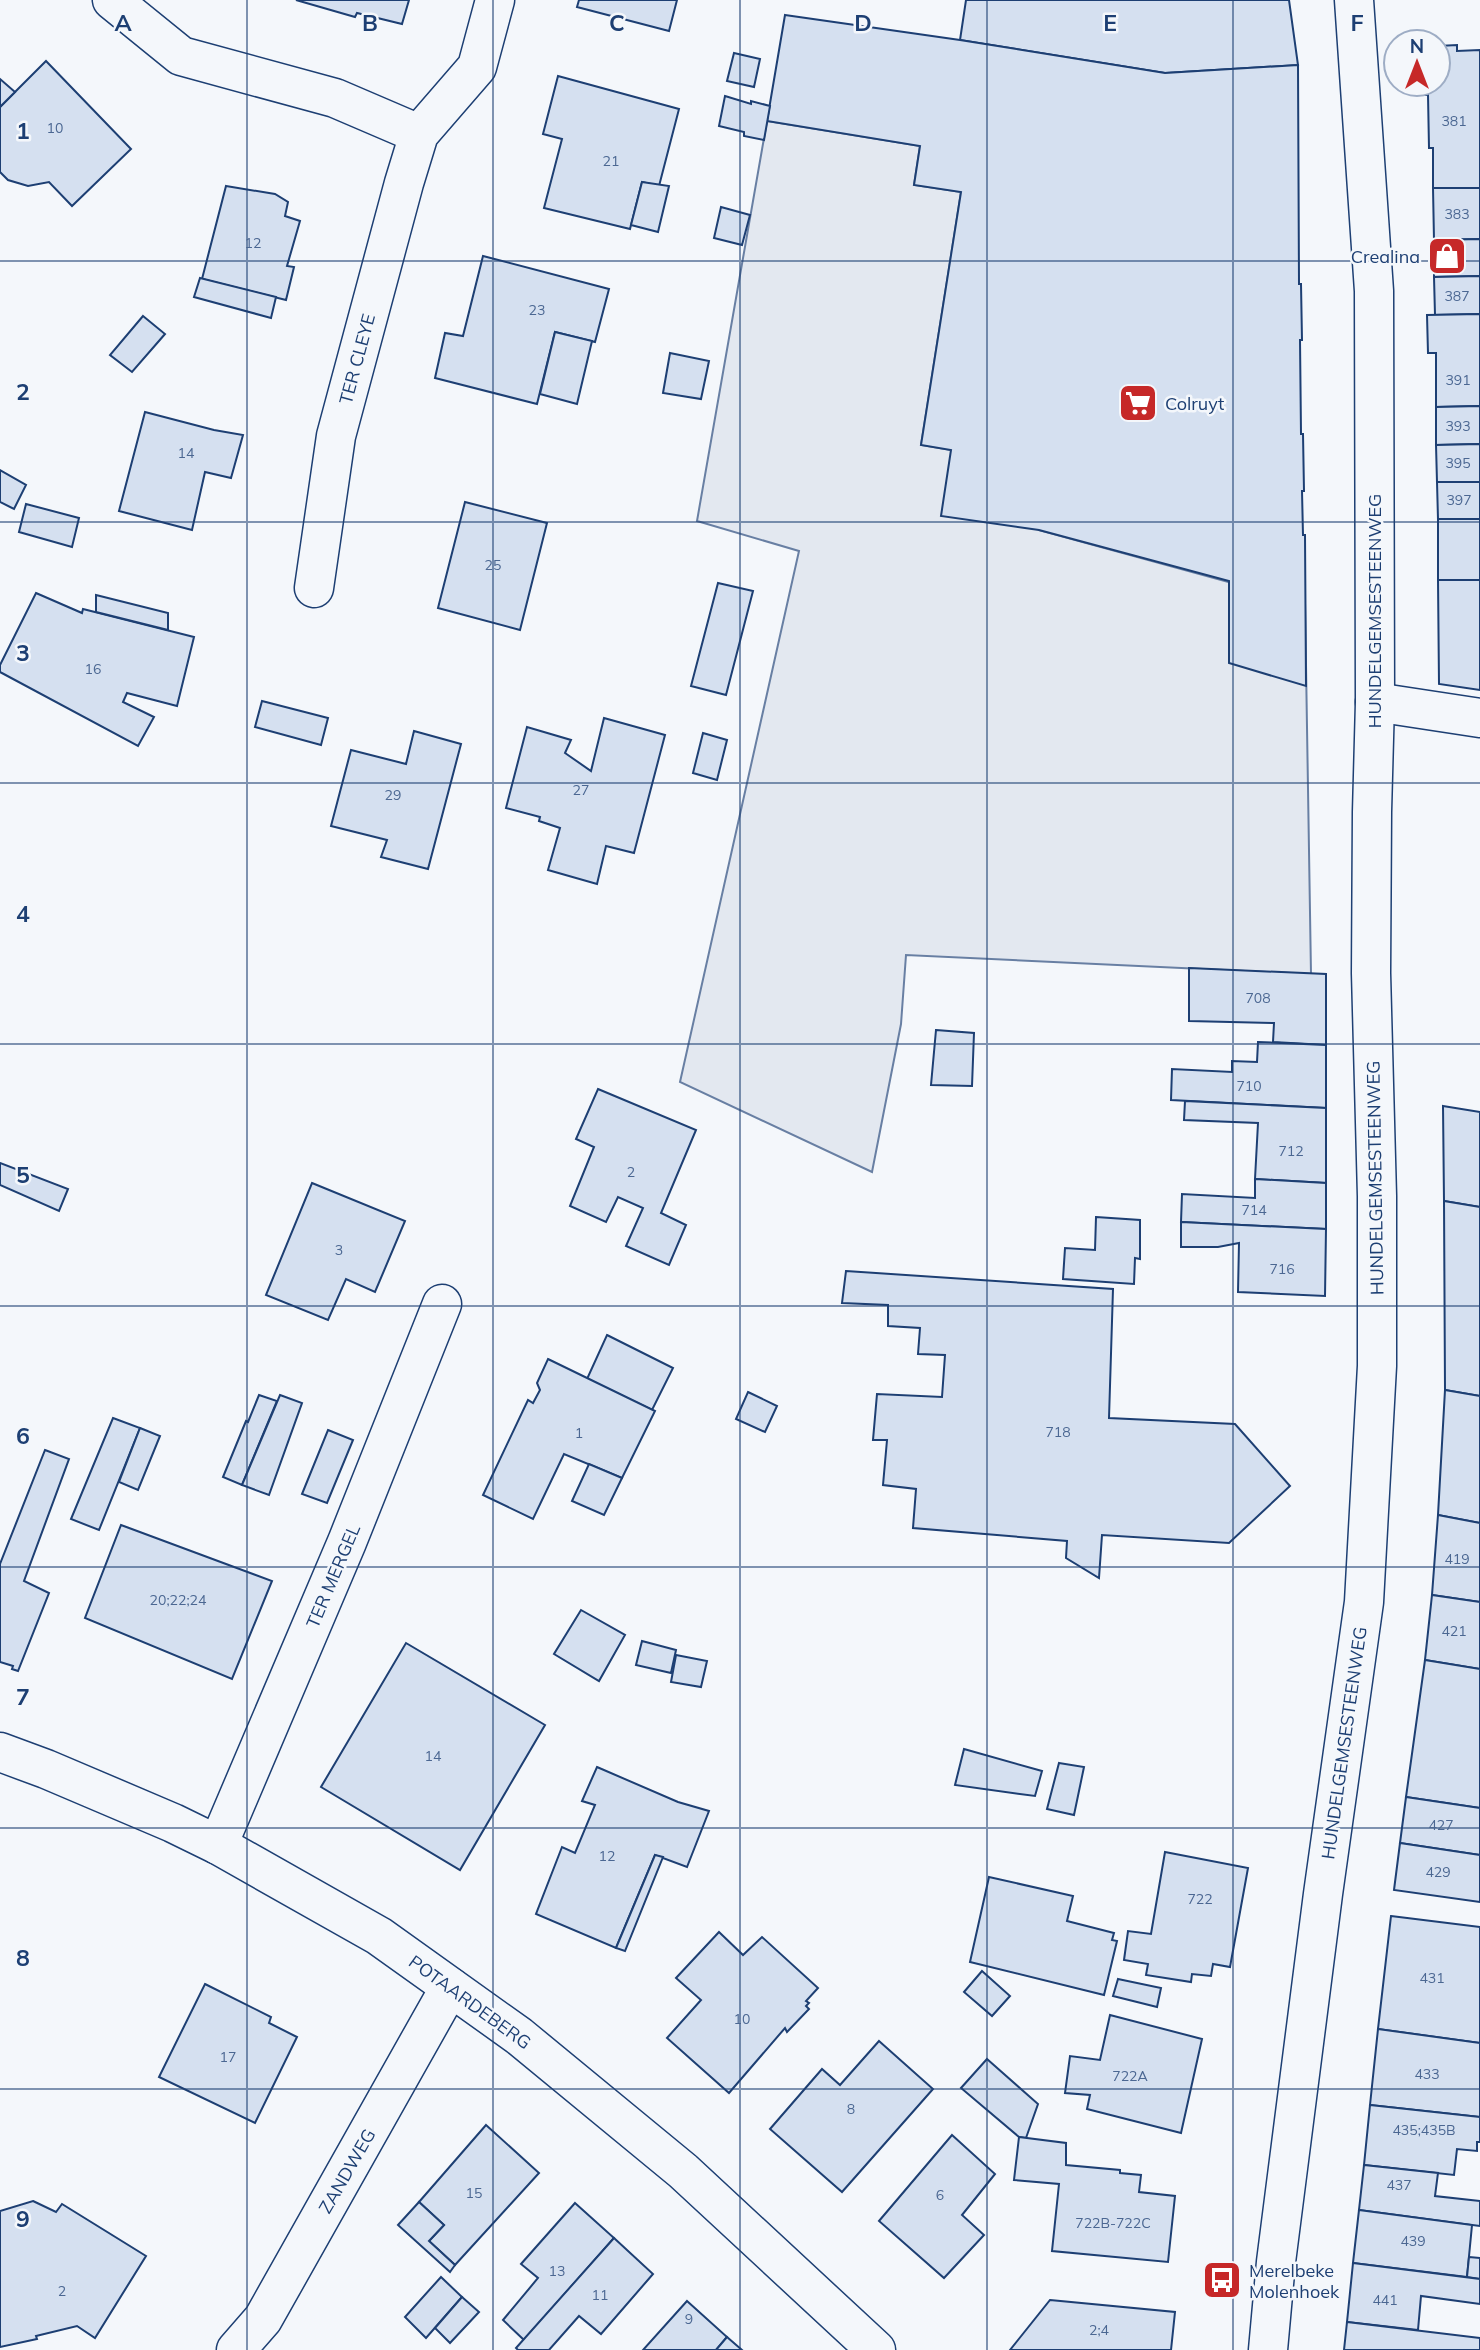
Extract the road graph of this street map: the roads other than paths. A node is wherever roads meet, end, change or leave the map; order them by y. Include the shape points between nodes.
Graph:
1 (112, 0) edge
2 (495, 0) edge
3 (1354, 0) edge
4 (419, 134) junction
5 (314, 588) dead end
6 (1375, 702) junction
7 (1480, 718) edge
8 (442, 1304) dead end
9 (0, 1752) edge
10 (218, 1845) junction
11 (450, 1987) junction
12 (236, 2350) edge
13 (876, 2350) edge
14 (1268, 2350) edge

1 - 4 street via 181,56 335,98
2 - 4 street, TER CLEYE via 477,67
3 - 6 street, HUNDELGEMSESTEENWEG via 1374,291
4 - 5 street, TER CLEYE via 336,436
6 - 7 street
6 - 14 street, HUNDELGEMSESTEENWEG via 1371,973 1377,1366 1369,1533 1364,1602
8 - 10 street, TER MERGEL
9 - 10 street, POTAARDEBERG
10 - 11 street, POTAARDEBERG via 379,1936
11 - 12 street, ZANDWEG via 263,2319
11 - 13 street, POTAARDEBERG via 519,2036 683,2171

